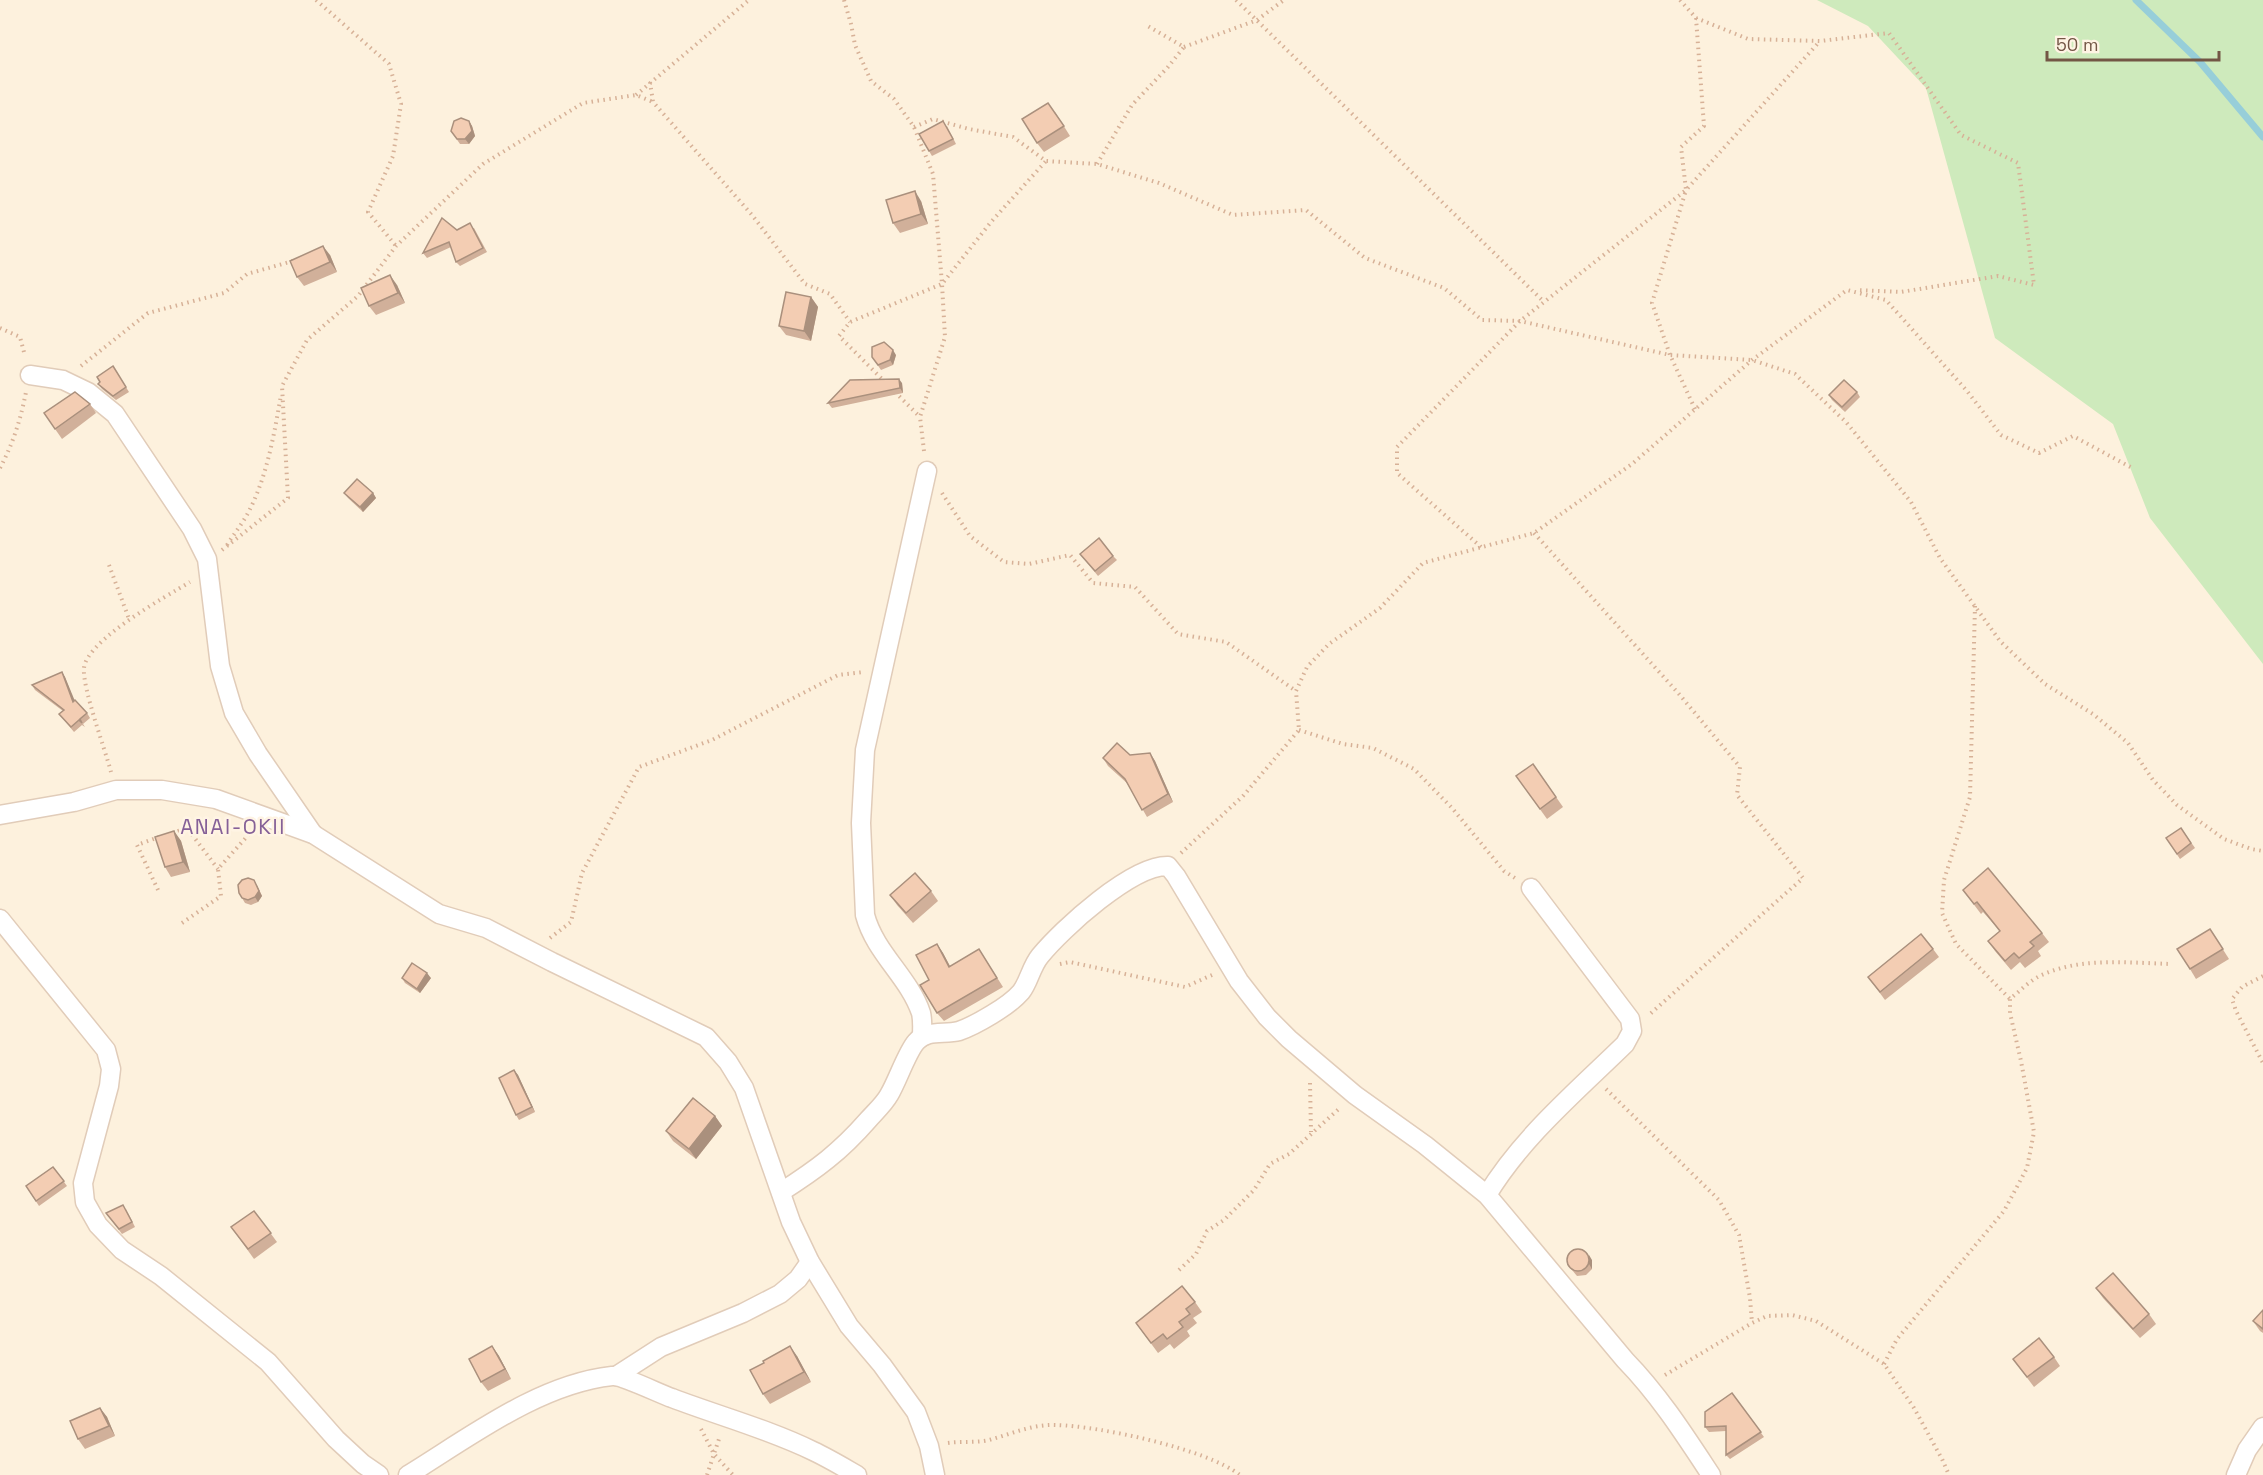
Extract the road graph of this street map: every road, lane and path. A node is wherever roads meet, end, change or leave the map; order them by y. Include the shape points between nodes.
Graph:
1 (316, 0) edge
2 (749, 0) edge
3 (843, 0) edge
4 (1236, 0) edge
5 (1284, 0) edge
6 (1680, 0) edge
7 (1696, 18) junction
8 (1257, 21) junction
9 (1146, 25) dead end
10 (1820, 41) junction
11 (1184, 47) junction
12 (650, 82) junction
13 (636, 95) junction
14 (653, 102) junction
15 (914, 127) junction
16 (1046, 161) junction
17 (1097, 164) junction
18 (1686, 190) junction
19 (396, 246) junction
20 (293, 261) edge
21 (942, 284) junction
22 (1847, 290) junction
23 (1544, 302) junction
24 (1520, 321) junction
25 (850, 322) junction
26 (0, 328) edge
27 (1670, 355) junction
28 (1752, 360) junction
29 (30, 375) junction
30 (63, 380) junction
31 (282, 386) junction
32 (1695, 409) junction
33 (920, 417) junction
34 (0, 468) edge
35 (2134, 469) dead end
36 (927, 471) junction
37 (1534, 533) junction
38 (1481, 547) junction
39 (225, 548) junction
40 (207, 559) junction
41 (109, 565) dead end
42 (1975, 605) junction
43 (129, 619) junction
44 (882, 670) junction
45 (1296, 691) junction
46 (1299, 730) junction
47 (116, 790) junction
48 (0, 815) edge
49 (266, 816) junction
50 (313, 834) junction
51 (2263, 851) edge
52 (1168, 866) junction
53 (218, 869) junction
54 (1531, 888) joint
55 (158, 890) dead end
56 (0, 919) edge
57 (182, 923) dead end
58 (532, 952) junction
59 (2172, 964) dead end
60 (1059, 965) dead end
61 (1232, 966) junction
62 (2263, 976) edge
63 (2010, 999) junction
64 (1632, 1030) junction
65 (922, 1037) junction
66 (1309, 1055) junction
67 (2263, 1063) edge
68 (1593, 1076) junction
69 (1355, 1095) junction
70 (1311, 1133) junction
71 (781, 1192) junction
72 (1487, 1195) junction
73 (810, 1262) junction
74 (1179, 1270) dead end
75 (1752, 1323) junction
76 (1884, 1364) junction
77 (616, 1376) junction
78 (1649, 1384) junction
79 (678, 1401) junction
80 (725, 1418) junction
81 (2263, 1427) edge
82 (929, 1446) junction
83 (714, 1454) junction
84 (379, 1475) edge
85 (408, 1475) edge
86 (706, 1475) edge
87 (733, 1475) edge
88 (857, 1475) edge
89 (935, 1475) edge
90 (1240, 1475) edge
91 (1711, 1475) edge
92 (1949, 1475) edge
93 (2236, 1475) edge

1 - 19 path via 389,64 401,104 393,156 368,212
2 - 12 path
3 - 15 path via 855,45 871,81 894,99
4 - 8 path
5 - 8 path
6 - 7 path
7 - 10 path via 1748,39
7 - 18 path via 1704,126 1681,147
8 - 11 path
8 - 23 path
9 - 11 path
10 - 18 path
10 - 22 path via 1889,33 1961,135 2018,163 2034,285 1998,276 1901,292
11 - 17 path via 1132,105
12 - 13 path
12 - 14 path
13 - 14 path
13 - 19 path via 583,103 483,164
14 - 25 path via 752,215 805,284 830,294
15 - 16 path via 933,119 1013,137
15 - 21 path via 933,174
16 - 17 path
16 - 21 path
17 - 24 path via 1160,183 1233,215 1306,210 1365,258 1444,288 1482,320
18 - 23 path
18 - 27 path via 1652,303
19 - 31 path via 358,296 307,340
20 - 30 path via 247,274 224,293 148,313
21 - 25 path
21 - 33 path via 945,337
22 - 28 path
22 - 35 path via 1886,300 2001,435 2039,453 2073,436
23 - 24 path
24 - 27 path
24 - 38 path via 1397,447 1397,473
25 - 33 path via 839,336
26 - 29 path via 20,337
27 - 28 path
27 - 32 path
28 - 32 path
28 - 42 path via 1794,374 1846,422 1911,502 1940,558
29 - 30 street
29 - 34 path via 22,413
30 - 40 street via 88,392 115,414 192,529
31 - 39 path via 264,473 249,513
31 - 39 path via 288,498
32 - 37 path via 1632,464
33 - 36 path
36 - 44 street
36 - 45 path via 970,536 1004,562 1029,564 1070,555 1094,583 1135,587 1178,634 1226,642
37 - 38 path
37 - 64 path via 1740,767 1737,795 1803,878
38 - 45 path via 1423,563 1380,608 1329,644 1307,667
39 - 40 path
40 - 43 path via 191,581
40 - 50 street via 219,666 234,713
41 - 43 path
42 - 51 path via 2000,640 2045,684 2093,714 2128,743 2153,780 2177,805 2224,838
42 - 63 path via 1970,797 1944,880 1942,913 1956,944
43 - 47 path via 87,656 84,666
44 - 58 path via 838,675 712,740 639,767 582,873 570,922
44 - 65 street via 865,750 861,823 865,915 874,940 916,1001 922,1016
45 - 46 path
46 - 52 path via 1243,796
46 - 54 path via 1343,744 1373,748 1414,770 1452,808 1504,872
47 - 48 street
47 - 49 street via 162,790 216,799
49 - 50 street
49 - 53 path
50 - 58 street via 439,914 486,928
52 - 61 street
52 - 65 street via 1143,872 1100,899 1040,956 1022,992 1007,1003 961,1030
53 - 55 path via 187,828 137,845
53 - 57 path via 221,896
54 - 64 street via 1630,1019
56 - 84 street via 106,1050 111,1069 109,1086 83,1183 85,1202 98,1225 122,1250 161,1276 268,1362 336,1439
58 - 71 street via 706,1037 744,1088
59 - 63 path via 2091,962 2044,974
60 - 61 path via 1070,962 1185,987
61 - 66 street via 1267,1017
62 - 67 path via 2242,987 2232,999
63 - 76 path via 2034,1132 2027,1168 2004,1211 1897,1340
64 - 68 street via 1625,1044
65 - 71 street via 912,1048 888,1097 853,1137 820,1167
66 - 69 street
66 - 70 path
68 - 72 street via 1548,1119
68 - 75 path via 1719,1200 1739,1235
69 - 70 path
69 - 72 street
70 - 74 path via 1289,1154 1270,1164 1254,1190 1207,1231 1196,1254
71 - 73 street
72 - 78 street
73 - 77 street via 798,1280 780,1294 661,1347
73 - 82 street via 849,1326 916,1412
75 - 76 path via 1767,1316 1816,1321
75 - 78 path
76 - 92 path via 1914,1408
77 - 79 street
77 - 85 street via 578,1382 537,1400 491,1423
78 - 91 street
79 - 80 street
79 - 83 path via 697,1422
80 - 83 path
80 - 88 street via 814,1451
81 - 93 street
82 - 89 street
82 - 90 path via 987,1441 1055,1425 1120,1433 1185,1451
83 - 86 path
83 - 87 path

